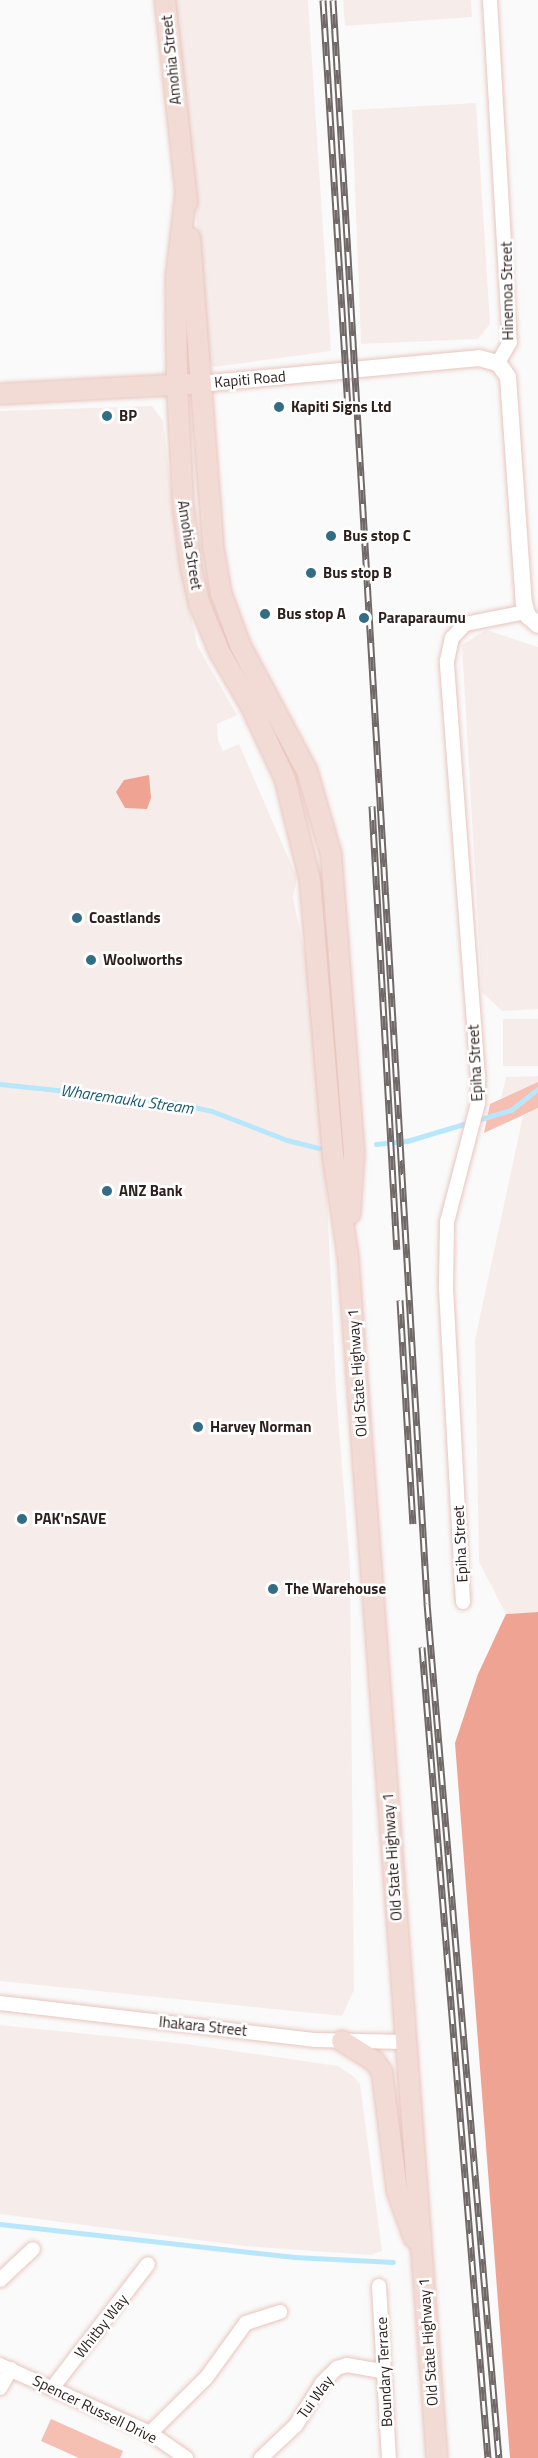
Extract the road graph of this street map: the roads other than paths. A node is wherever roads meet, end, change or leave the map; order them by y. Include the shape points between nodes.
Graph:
1 (165, 0) edge
2 (490, 0) edge
3 (186, 192) junction
4 (498, 363) junction
5 (200, 384) junction
6 (177, 385) junction
7 (0, 394) edge
8 (526, 612) junction
9 (538, 625) edge
10 (321, 812) joint
11 (315, 946) joint
12 (348, 1256) junction
13 (463, 1602) dead end
14 (0, 2003) edge
15 (342, 2041) junction
16 (406, 2042) junction
17 (33, 2249) dead end
18 (422, 2260) junction
19 (148, 2264) dead end
20 (0, 2280) edge
21 (379, 2286) dead end
22 (280, 2312) dead end
23 (5, 2367) edge
24 (382, 2371) junction
25 (52, 2387) junction
26 (0, 2388) edge
27 (150, 2433) junction
28 (186, 2458) edge
29 (261, 2458) edge
30 (389, 2458) edge
31 (437, 2458) edge

1 - 3 main road, Amohia Street
2 - 4 street, Hinemoa Street via 510,342
3 - 5 main road, Amohia Street
3 - 6 main road, Amohia Street via 177,277
4 - 5 street, Kapiti Road via 479,358
4 - 8 street, Hinemoa Street via 508,377
5 - 6 main road, Kapiti Road
5 - 10 main road, Amohia Street via 213,546 224,604 240,645 303,764
6 - 7 main road, Kapiti Road
6 - 11 main road, Amohia Street via 183,504 194,581 220,653 251,706 285,779 308,867
8 - 9 street
8 - 13 street, Epiha Street via 465,624 448,648 478,1103 447,1222
10 - 12 main road, Old State Highway 1 via 337,895 353,1146
11 - 12 main road, Old State Highway 1 via 332,1147
12 - 16 main road, Old State Highway 1
14 - 15 street, Ihakara Street
15 - 16 street, Ihakara Street
15 - 18 main road via 375,2062 382,2072 397,2191
16 - 18 main road, Old State Highway 1
17 - 20 street
18 - 31 main road, Old State Highway 1
19 - 25 street, Whitby Way
21 - 24 street, Boundary Terrace
22 - 27 street via 246,2324 206,2378
23 - 25 street, Spencer Russell Drive
23 - 26 street
24 - 29 street, Tui Way via 348,2365 337,2368 322,2383 296,2425
24 - 30 street, Boundary Terrace
25 - 27 street, Spencer Russell Drive
27 - 28 street, Spencer Russell Drive

